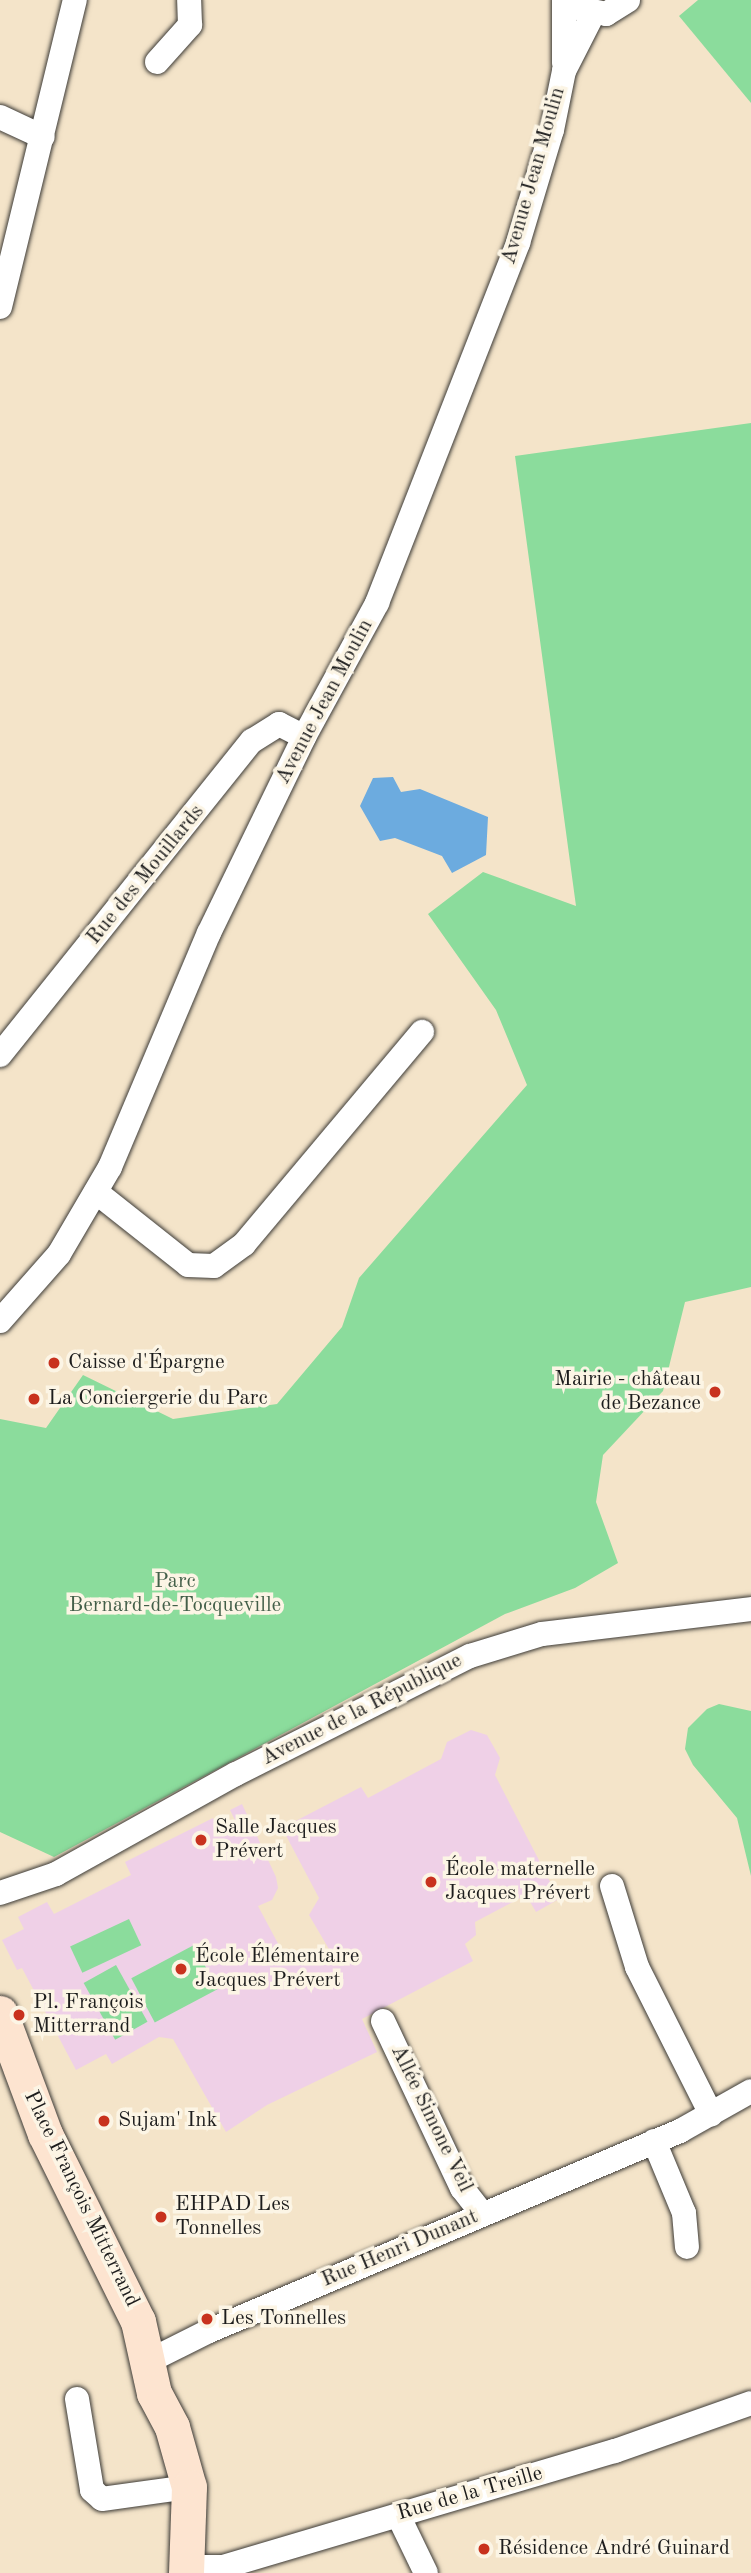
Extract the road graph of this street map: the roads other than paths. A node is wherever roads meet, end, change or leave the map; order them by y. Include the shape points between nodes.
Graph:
1 (75, 0) edge
2 (189, 0) edge
3 (564, 0) edge
4 (570, 0) edge
5 (628, 0) edge
6 (593, 14) junction
7 (157, 62) dead end
8 (564, 71) junction
9 (0, 117) edge
10 (43, 136) junction
11 (0, 307) edge
12 (304, 737) junction
13 (422, 1032) dead end
14 (0, 1055) edge
15 (96, 1192) junction
16 (10, 1305) edge
17 (0, 1321) edge
18 (751, 1609) edge
19 (612, 1886) dead end
20 (0, 1893) edge
21 (0, 2013) edge
22 (383, 2021) dead end
23 (8, 2067) edge
24 (751, 2091) edge
25 (711, 2114) junction
26 (654, 2141) junction
27 (482, 2214) junction
28 (687, 2248) dead end
29 (144, 2350) junction
30 (77, 2399) dead end
31 (751, 2403) edge
32 (189, 2487) junction
33 (398, 2515) junction
34 (186, 2570) edge
35 (426, 2573) edge

1 - 10 street
2 - 7 street via 190,25
3 - 8 street, Avenue Jean Moulin
4 - 6 street
5 - 6 street via 618,9
6 - 8 street, Avenue Jean Moulin
8 - 12 street, Avenue Jean Moulin via 552,130 518,243 444,434 377,603
9 - 10 street
10 - 11 street
12 - 14 street, Rue des Mouillards via 279,724 253,741
12 - 15 street, Avenue Jean Moulin via 209,933
13 - 15 street via 244,1244 214,1266 188,1265
15 - 16 street, Avenue Jean Moulin via 59,1254
16 - 17 street, Avenue Jean Moulin
18 - 20 street, Avenue de la République via 542,1634 470,1656 236,1774 56,1874
19 - 25 street via 637,1967
21 - 23 main road, Place François Mitterrand
22 - 27 street, Allée Simone Veil via 462,2188
23 - 29 main road, Place François Mitterrand via 133,2307
24 - 25 street, Rue Henri Dunant
25 - 26 street, Rue Henri Dunant
26 - 27 street, Rue Henri Dunant
26 - 28 street via 684,2213
27 - 29 street, Rue Henri Dunant via 202,2334
29 - 32 main road, Place François Mitterrand
30 - 32 street via 92,2490 102,2499
31 - 33 street, Rue de la Treille via 615,2451
32 - 34 main road
33 - 34 street, Rue de la Treille via 223,2567
33 - 35 street

